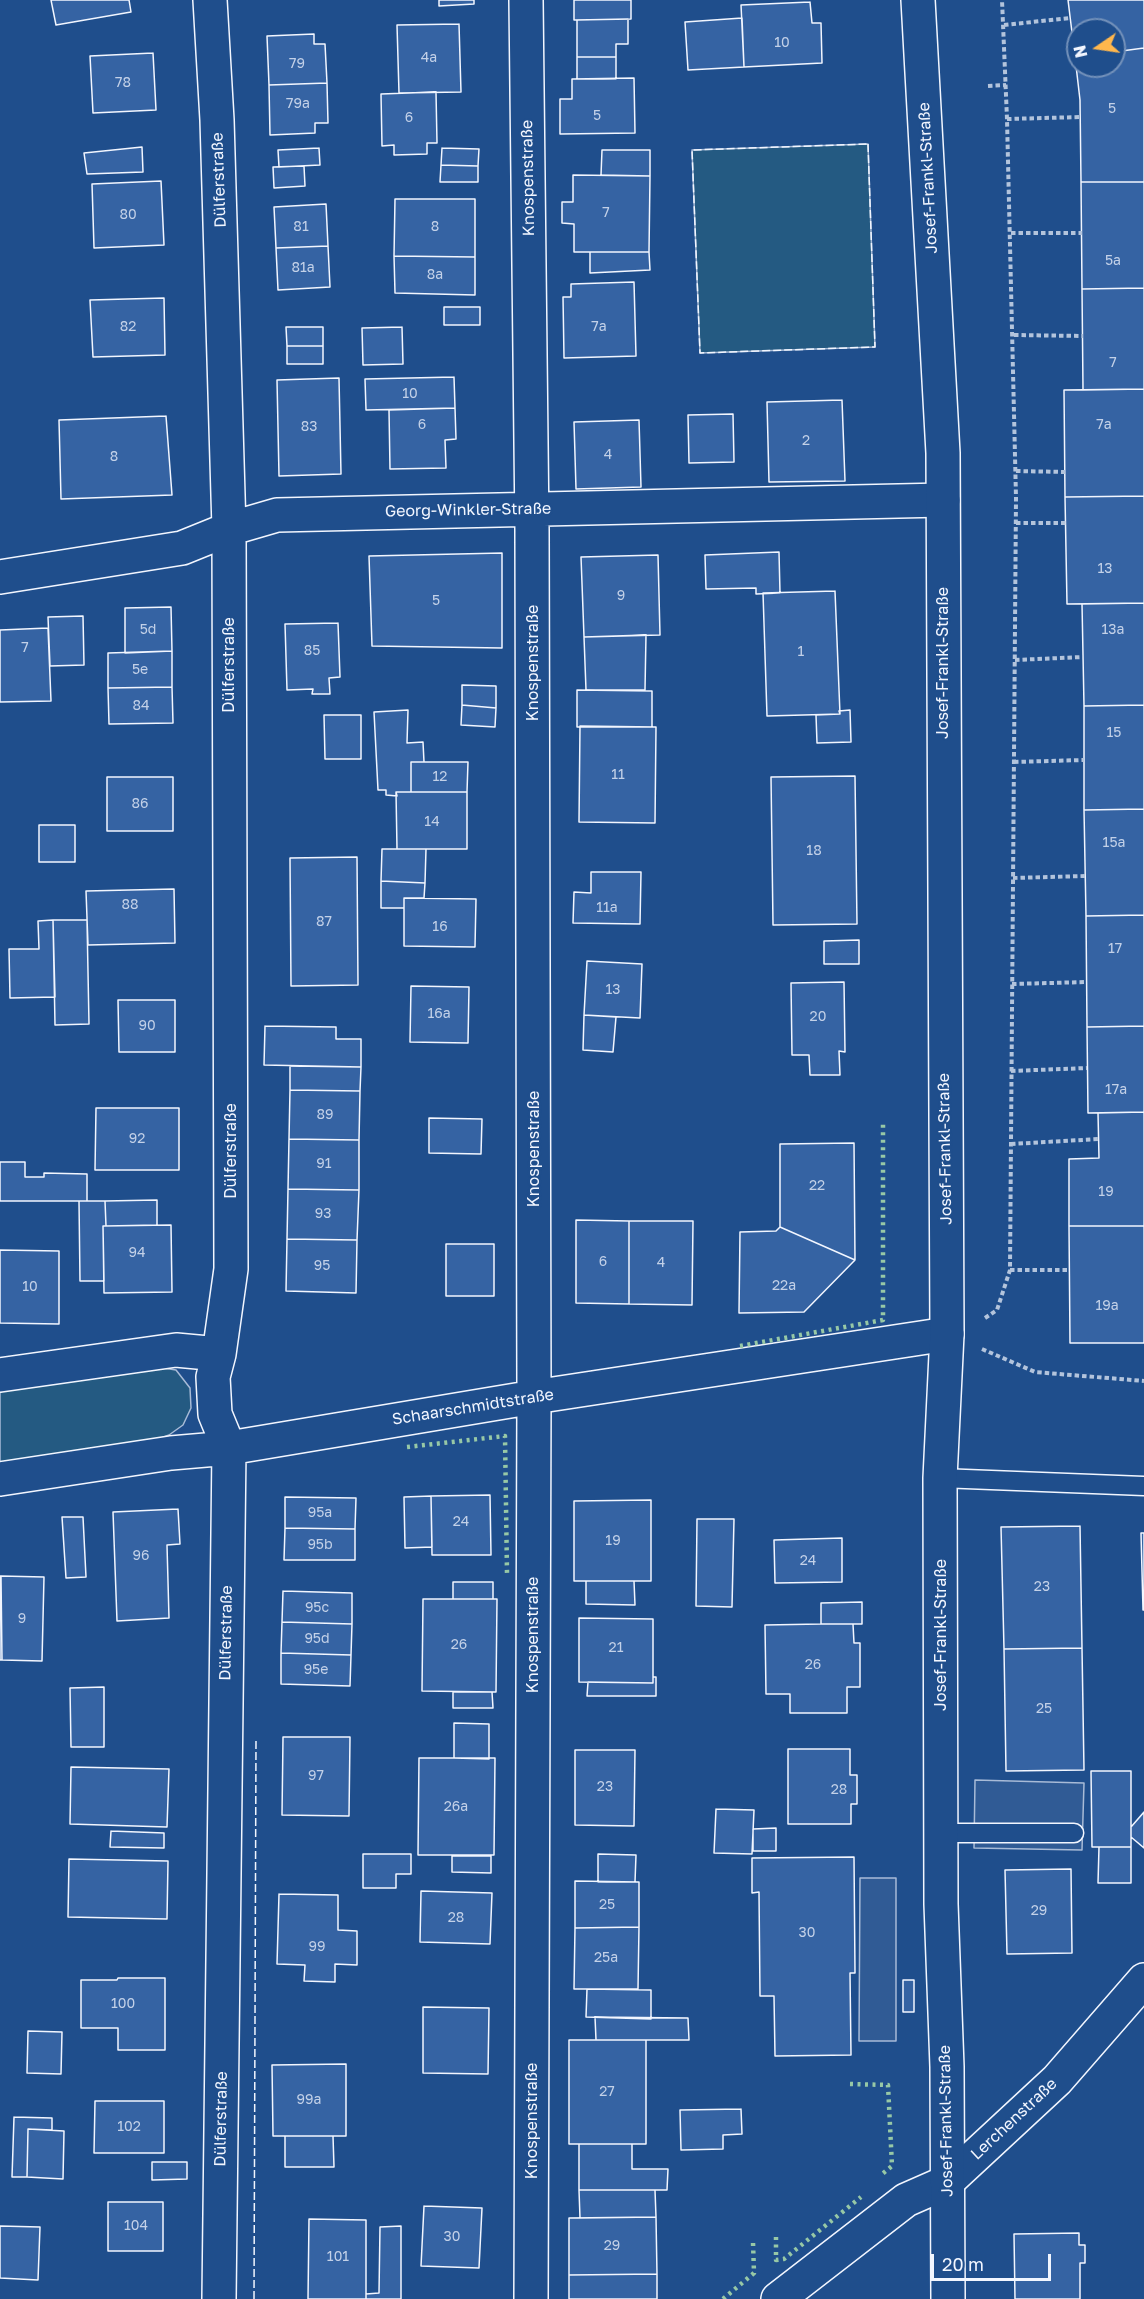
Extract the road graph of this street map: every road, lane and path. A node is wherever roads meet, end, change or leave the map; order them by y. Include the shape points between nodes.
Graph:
1 (210, 0) edge
2 (526, 0) edge
3 (918, 0) edge
4 (1002, 0) edge
5 (1066, 18) edge
6 (1004, 25) junction
7 (1006, 85) junction
8 (987, 86) dead end
9 (1081, 117) dead end
10 (1007, 119) junction
11 (1011, 233) junction
12 (1082, 233) dead end
13 (1014, 335) junction
14 (1083, 336) dead end
15 (1016, 471) junction
16 (1065, 472) dead end
17 (943, 500) junction
18 (532, 508) junction
19 (1016, 523) junction
20 (1066, 523) dead end
21 (228, 529) junction
22 (0, 578) edge
23 (1083, 657) dead end
24 (1015, 660) junction
25 (1084, 760) dead end
26 (1014, 762) junction
27 (1085, 876) dead end
28 (1013, 878) junction
29 (1087, 982) dead end
30 (1012, 984) junction
31 (1087, 1068) dead end
32 (1011, 1071) junction
33 (1099, 1139) dead end
34 (1011, 1144) junction
35 (1010, 1270) junction
36 (1070, 1270) dead end
37 (947, 1334) junction
38 (219, 1354) junction
39 (0, 1375) edge
40 (1144, 1381) edge
41 (534, 1397) junction
42 (229, 1448) junction
43 (940, 1478) junction
44 (0, 1479) edge
45 (1144, 1486) edge
46 (942, 1833) junction
47 (1074, 1833) dead end
48 (1144, 1980) edge
49 (947, 2182) junction
50 (219, 2299) edge
51 (531, 2299) edge
52 (778, 2299) edge
53 (948, 2299) edge

1 - 21 street, Dülferstraße
2 - 18 street, Knospenstraße
3 - 17 street, Josef-Frankl-Straße
4 - 6 path
5 - 6 path
6 - 7 path
7 - 8 path
7 - 10 path
9 - 10 path
10 - 11 path
11 - 12 path
11 - 13 path
13 - 14 path
13 - 15 path
15 - 16 path
15 - 19 path
17 - 18 street, Georg-Winkler-Straße
17 - 37 street, Josef-Frankl-Straße
18 - 21 street, Georg-Winkler-Straße via 277,515
18 - 41 street, Knospenstraße
19 - 20 path
19 - 24 path
21 - 22 street, Georg-Winkler-Straße via 182,548
21 - 38 street, Dülferstraße via 231,1269
23 - 24 path
24 - 26 path
25 - 26 path
26 - 28 path
27 - 28 path
28 - 30 path
29 - 30 path
30 - 32 path
31 - 32 path
32 - 34 path
33 - 34 path
34 - 35 path
35 - 36 path
35 - 37 path via 997,1310 969,1329
37 - 40 path via 1035,1372
37 - 41 street, Schaarschmidtstraße
37 - 43 street, Josef-Frankl-Straße
38 - 39 street via 176,1350
38 - 42 street, Dülferstraße via 213,1377 215,1414
41 - 42 street, Schaarschmidtstraße
41 - 51 street, Knospenstraße
42 - 44 street, Schaarschmidtstraße
42 - 50 street, Dülferstraße
43 - 45 lane
43 - 46 street, Josef-Frankl-Straße
46 - 47 lane
46 - 49 street, Josef-Frankl-Straße via 940,1904
48 - 49 street, Lerchenstraße via 1057,2080
49 - 52 street, Lerchenstraße via 906,2200
49 - 53 street, Josef-Frankl-Straße

